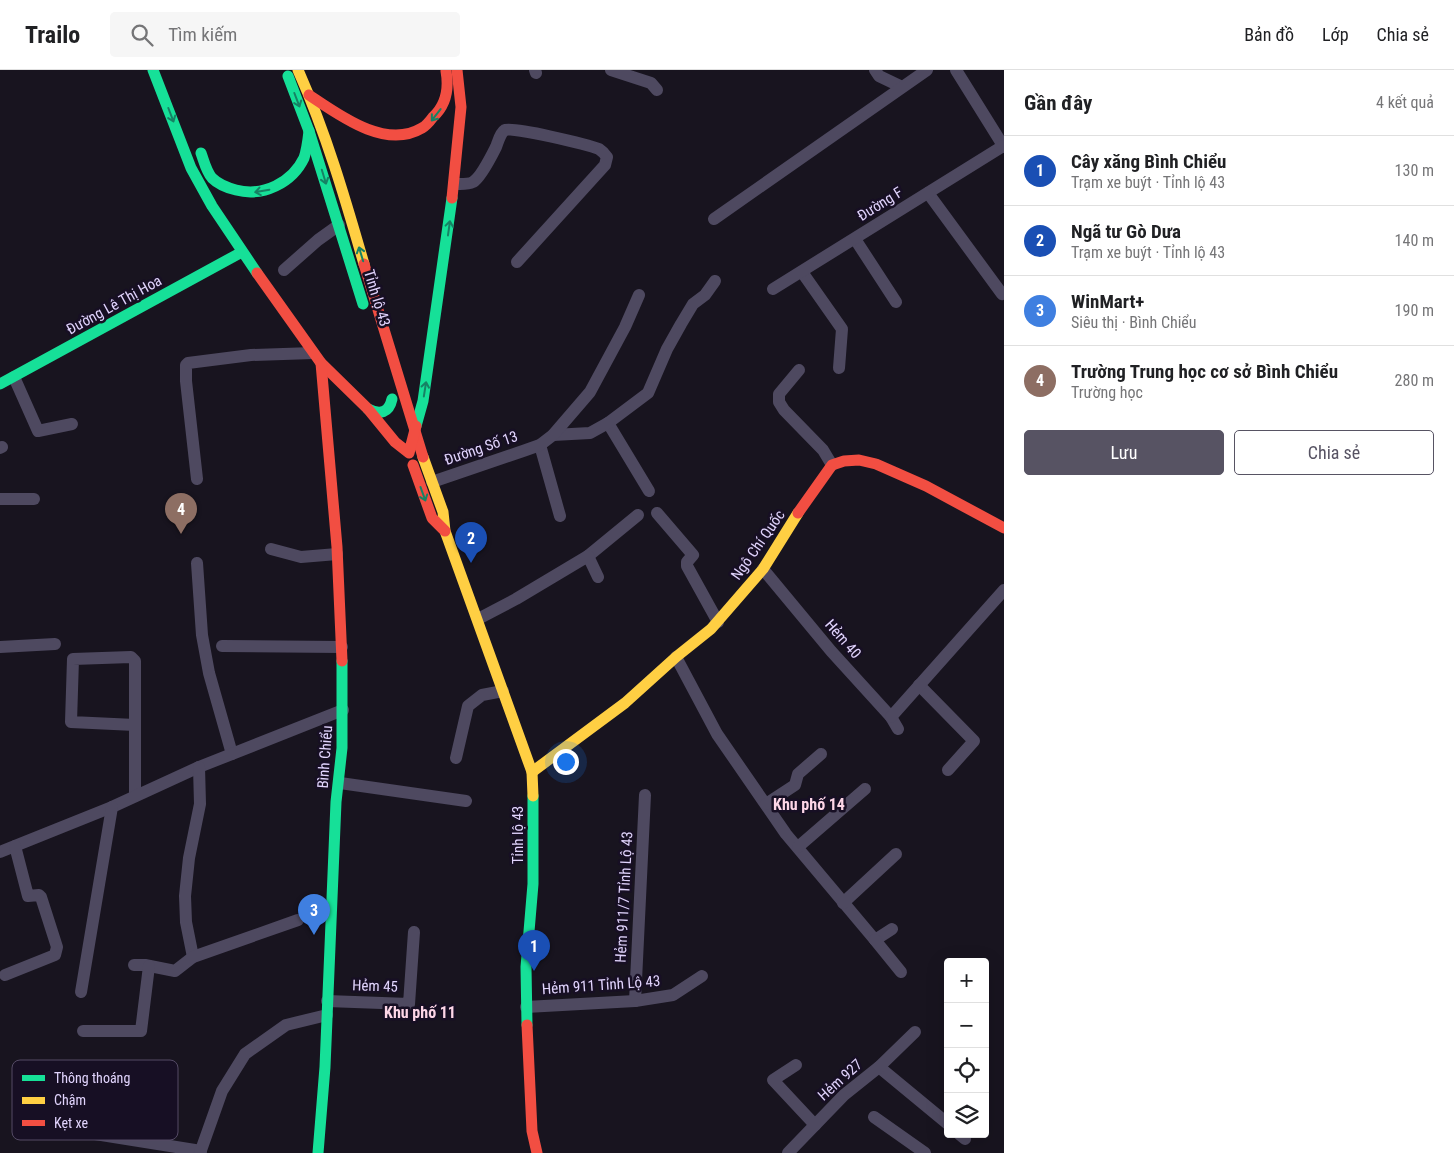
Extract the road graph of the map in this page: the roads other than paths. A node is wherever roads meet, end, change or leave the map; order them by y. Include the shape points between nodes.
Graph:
1 (153, 70) edge
2 (286, 70) edge
3 (298, 70) edge
4 (446, 70) edge
5 (457, 70) edge
6 (612, 70) edge
7 (875, 70) edge
8 (926, 70) edge
9 (956, 70) edge
10 (902, 87) junction
11 (657, 90) dead end
12 (309, 95) junction
13 (446, 96) junction
14 (309, 131) junction
15 (196, 140) dead end
16 (1004, 146) edge
17 (210, 176) junction
18 (448, 184) junction
19 (928, 193) junction
20 (714, 220) dead end
21 (437, 223) dead end
22 (338, 225) junction
23 (855, 239) junction
24 (240, 250) junction
25 (517, 262) dead end
26 (284, 270) dead end
27 (802, 272) junction
28 (715, 281) dead end
29 (773, 289) dead end
30 (1004, 293) edge
31 (639, 296) dead end
32 (896, 302) dead end
33 (366, 316) dead end
34 (317, 358) junction
35 (838, 368) dead end
36 (799, 370) dead end
37 (14, 376) junction
38 (0, 384) edge
39 (351, 391) junction
40 (324, 406) junction
41 (368, 409) junction
42 (397, 414) dead end
43 (410, 418) junction
44 (608, 423) junction
45 (72, 424) dead end
46 (415, 433) junction
47 (553, 435) junction
48 (540, 445) junction
49 (409, 453) junction
50 (832, 466) junction
51 (198, 480) dead end
52 (432, 482) junction
53 (649, 491) dead end
54 (0, 499) edge
55 (34, 499) dead end
56 (657, 513) dead end
57 (638, 515) dead end
58 (560, 516) dead end
59 (1004, 528) edge
60 (445, 531) junction
61 (271, 549) dead end
62 (337, 554) junction
63 (588, 556) junction
64 (197, 563) dead end
65 (763, 569) junction
66 (598, 577) dead end
67 (1004, 590) edge
68 (478, 619) junction
69 (718, 622) junction
70 (56, 644) dead end
71 (222, 646) dead end
72 (0, 647) edge
73 (342, 647) junction
74 (676, 657) junction
75 (919, 685) junction
76 (503, 691) junction
77 (343, 710) junction
78 (891, 717) junction
79 (135, 725) junction
80 (898, 729) dead end
81 (232, 754) junction
82 (820, 754) dead end
83 (456, 758) dead end
84 (199, 768) junction
85 (948, 770) dead end
86 (532, 772) junction
87 (340, 783) junction
88 (866, 789) dead end
89 (645, 795) dead end
90 (135, 796) junction
91 (466, 801) dead end
92 (766, 804) junction
93 (112, 807) junction
94 (15, 846) junction
95 (798, 847) junction
96 (0, 852) edge
97 (896, 854) dead end
98 (842, 903) junction
99 (298, 920) dead end
100 (892, 929) dead end
101 (414, 932) dead end
102 (875, 940) junction
103 (193, 957) junction
104 (134, 965) dead end
105 (149, 966) junction
106 (901, 972) dead end
107 (5, 975) dead end
108 (702, 976) dead end
109 (81, 992) dead end
110 (327, 1001) junction
111 (635, 1001) junction
112 (526, 1006) junction
113 (327, 1015) junction
114 (83, 1031) dead end
115 (916, 1032) dead end
116 (796, 1065) dead end
117 (879, 1067) junction
118 (874, 1117) dead end
119 (944, 1121) edge
120 (815, 1125) junction
121 (128, 1140) edge
122 (200, 1152) edge
123 (318, 1153) edge
124 (537, 1153) edge
125 (788, 1153) edge
126 (925, 1153) edge

1 -> 24 main road via 191,168
2 -> 14 main road, Tỉnh lộ 43
3 - 12 main road, Tỉnh lộ 43
4 - 13 main road
5 - 18 main road via 461,107
6 - 11 street via 650,83
7 - 10 street via 879,76
8 - 10 street
9 - 16 street
10 - 20 street
13 -> 12 main road via 440,110 426,126 394,136 341,116
43 -> 12 main road, Tỉnh lộ 43 via 337,173
13 - 18 main road via 450,101 451,118
14 -> 17 main road via 303,160 291,176 270,190 250,193 236,190
14 -> 22 main road, Tỉnh lộ 43
15 - 17 main road
16 - 19 street, Đường F
17 - 24 main road via 231,221
18 - 25 street via 468,184 476,179 507,129 587,146 600,150 607,157 605,165
46 -> 18 main road via 423,401 451,213
19 - 23 street, Đường F
19 - 30 street
21 - 43 main road
22 - 26 street
22 - 33 main road, Tỉnh lộ 43
23 - 27 street, Đường F
23 - 32 street
24 - 34 main road
24 - 37 main road, Đường Lê Thị Hoa
27 - 29 street, Đường F
27 - 35 street via 842,328
28 - 44 street via 681,324 648,393
31 - 47 street, Đường Số 13 via 590,392
34 - 39 main road
34 - 40 main road, Bình Chiểu
34 - 51 street via 251,355 186,365
36 - 50 street via 779,394 779,402 823,450
37 - 38 main road, Đường Lê Thị Hoa
37 - 45 street via 38,432
39 - 40 main road via 336,395
39 - 41 main road
40 - 62 main road, Bình Chiểu
41 - 42 main road via 378,413 386,411 390,408 390,394
41 - 49 main road via 395,442
43 - 46 main road, Tỉnh lộ 43
43 - 49 main road, Tỉnh lộ 43 via 404,438
44 - 47 street via 590,433
44 - 53 street
46 - 49 main road
46 - 52 main road, Tỉnh lộ 43
47 - 48 street, Đường Số 13
48 - 52 street, Đường Số 13
48 - 58 street
49 -> 60 main road, Tỉnh lộ 43 via 432,518
50 - 59 main road via 859,460 876,464 926,486
50 - 65 main road, Ngô Chí Quốc via 786,530
52 - 60 main road, Tỉnh lộ 43 via 443,512
54 - 55 street
56 - 69 street via 693,556 686,562 687,566
57 - 63 street
60 - 68 main road, Tỉnh lộ 43
61 - 62 street via 300,557
62 - 73 main road, Bình Chiểu
63 - 66 street
63 - 68 street
64 - 81 street via 202,635
65 - 69 main road, Ngô Chí Quốc
65 - 78 street, Hẻm 40
67 - 75 street
68 - 76 main road, Tỉnh lộ 43
69 - 74 main road, Ngô Chí Quốc
70 - 72 street
71 - 73 street
73 - 77 main road, Bình Chiểu
74 - 86 main road, Ngô Chí Quốc via 625,703
74 - 92 street via 717,734
75 - 78 street
75 - 85 street via 974,741
76 - 83 street via 482,695 468,706
76 - 86 main road, Tỉnh lộ 43
77 - 81 street
77 - 87 main road, Bình Chiểu
78 - 80 street, Hẻm 40
79 - 79 street via 134,661 131,657 72,659 71,722
79 - 90 street
81 - 84 street
82 - 92 street via 798,774 795,785
84 - 90 street
84 - 103 street via 200,804 185,896
86 - 112 main road, Tỉnh lộ 43 via 533,884
87 - 91 street
87 - 110 main road, Bình Chiểu via 336,802
88 - 95 street
89 - 111 street, Hẻm 911/7 Tỉnh Lộ 43
90 - 93 street
92 - 95 street
93 - 94 street
93 - 109 street
94 - 96 street
94 - 107 street via 28,896 41,897 57,947 55,955
95 - 98 street
97 - 98 street
98 - 102 street
99 - 103 street
100 - 102 street
101 - 110 street, Hẻm 45 via 409,1004
102 - 106 street
103 - 105 street via 175,971
104 - 105 street
105 - 114 street via 141,1032
108 - 111 street, Hẻm 911 Tỉnh Lộ 43 via 673,995
110 - 113 main road, Bình Chiểu
111 - 112 street, Hẻm 911 Tỉnh Lộ 43
112 - 124 main road, Tỉnh lộ 43 via 532,1131
113 - 122 street via 286,1025 245,1054 222,1091
113 - 123 main road, Bình Chiểu
115 - 117 street, Hẻm 927
116 - 120 street via 773,1080
117 - 119 street
117 - 120 street, Hẻm 927 via 844,1095
118 - 126 street
120 - 125 street, Hẻm 927
121 - 122 street

